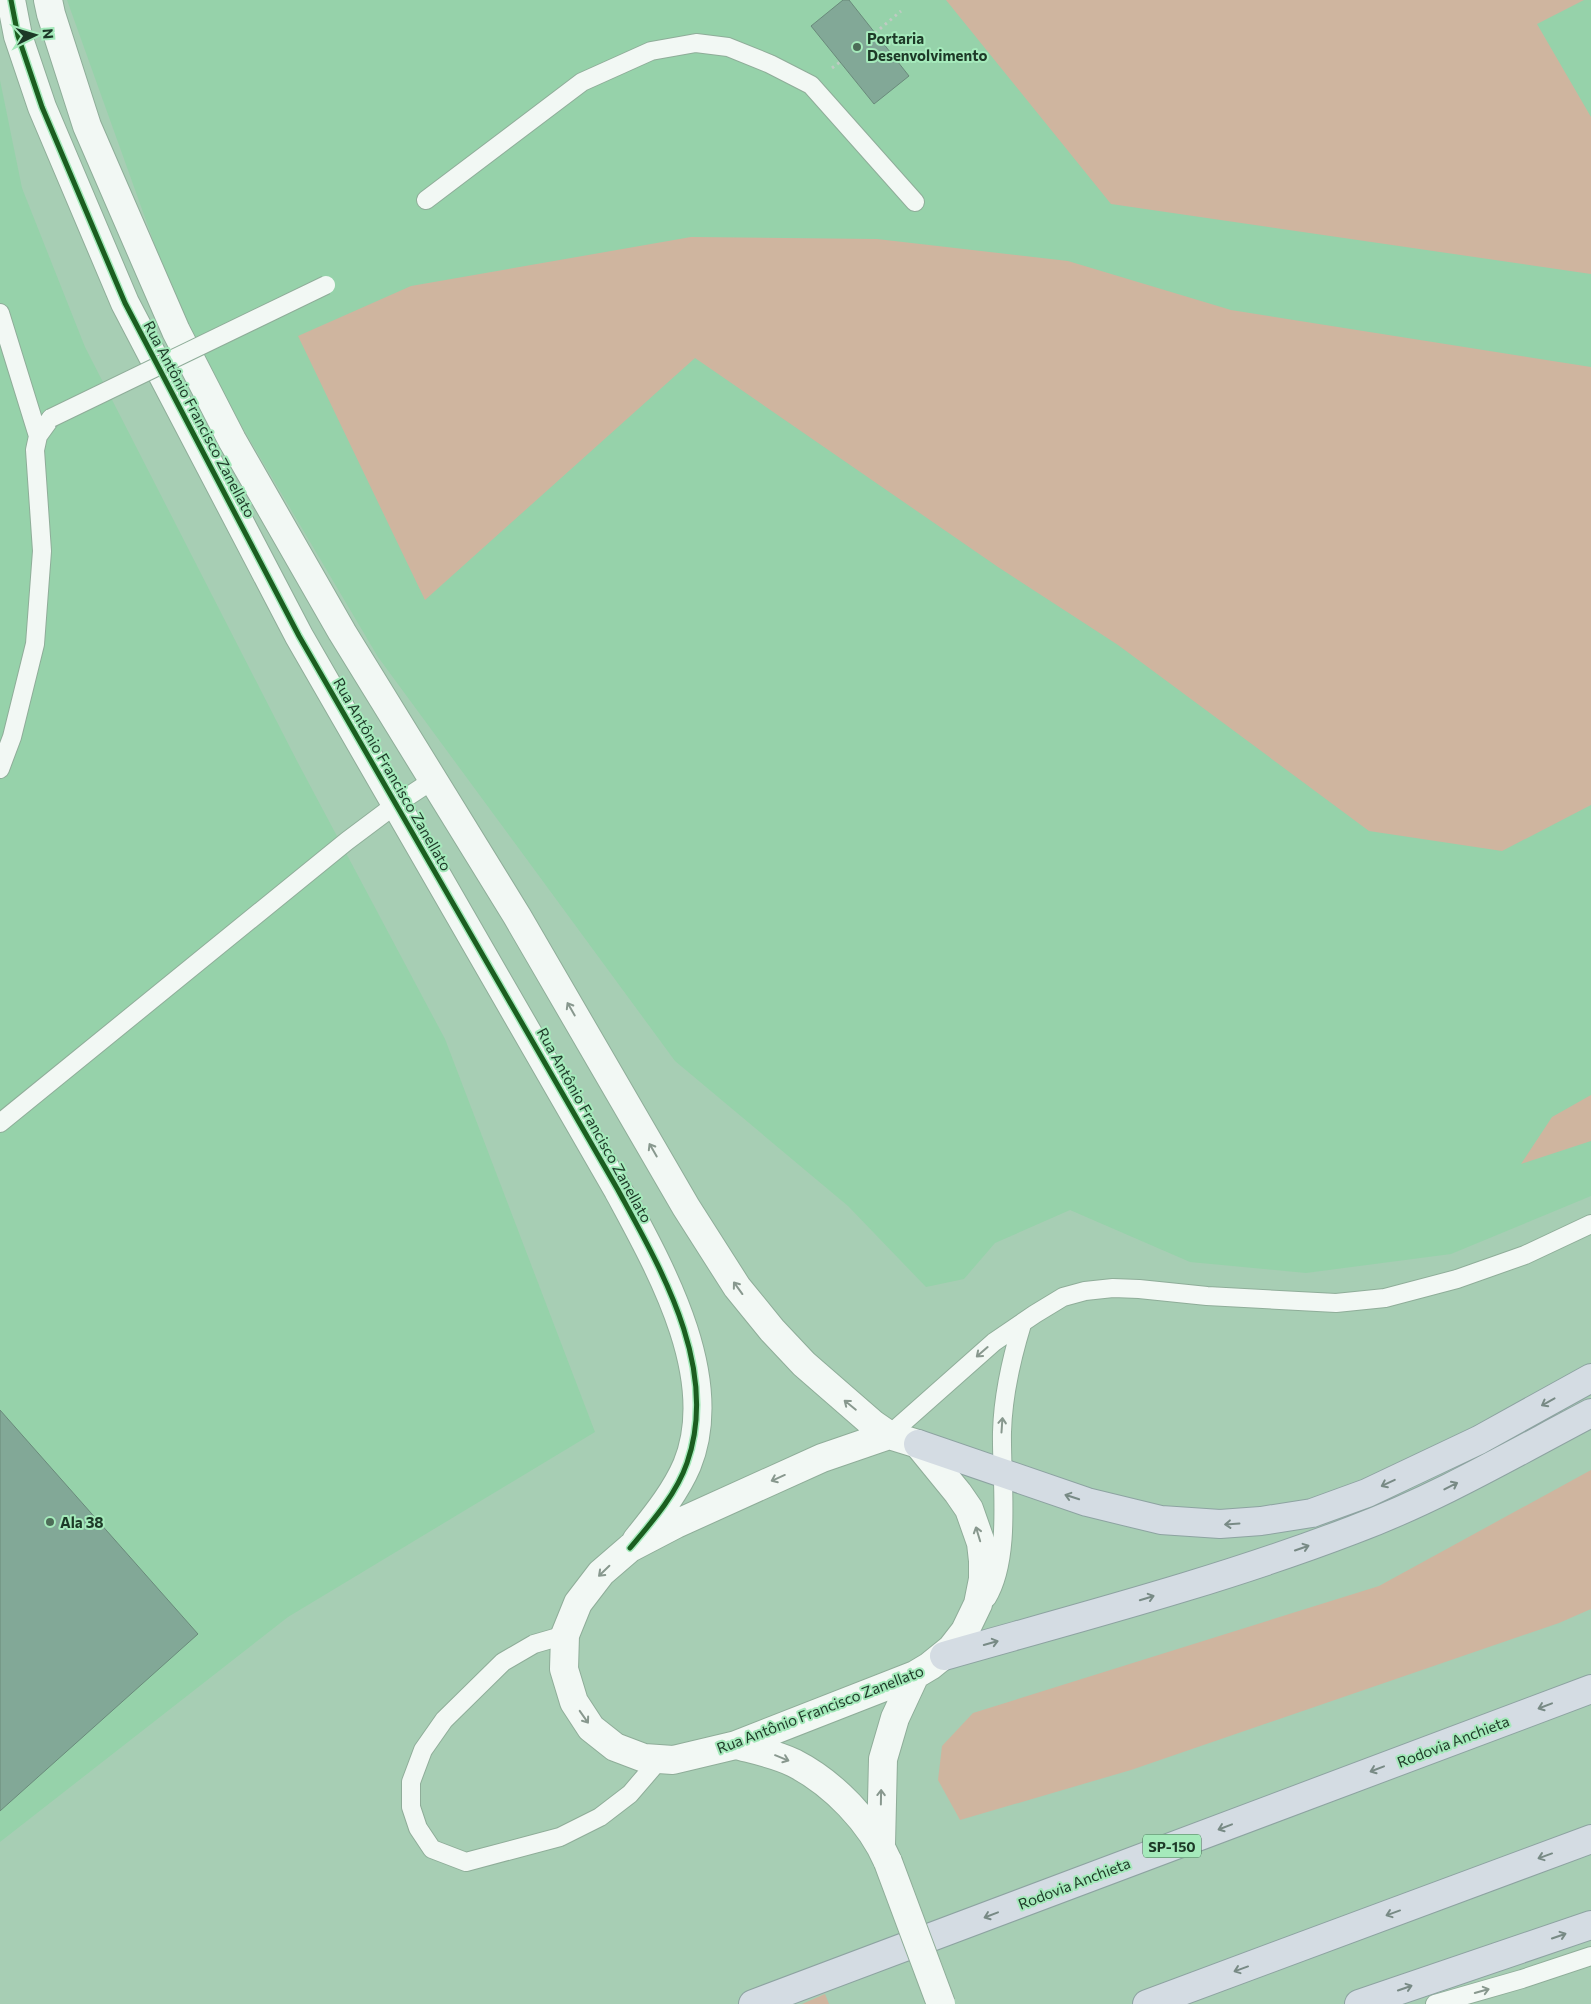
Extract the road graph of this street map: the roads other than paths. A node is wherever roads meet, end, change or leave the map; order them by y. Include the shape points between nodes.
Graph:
1 (11, 0) edge
2 (48, 0) edge
3 (426, 200) dead end
4 (915, 202) dead end
5 (326, 285) dead end
6 (0, 313) edge
7 (38, 436) junction
8 (0, 769) edge
9 (433, 780) junction
10 (395, 805) junction
11 (0, 1123) edge
12 (1591, 1224) edge
13 (1022, 1324) junction
14 (1591, 1378) edge
15 (1591, 1413) edge
16 (889, 1435) junction
17 (918, 1444) junction
18 (1003, 1474) junction
19 (630, 1548) junction
20 (974, 1616) junction
21 (565, 1635) junction
22 (944, 1656) junction
23 (915, 1675) junction
24 (1591, 1689) edge
25 (736, 1744) junction
26 (660, 1759) junction
27 (1591, 1839) edge
28 (885, 1854) junction
29 (1591, 1925) edge
30 (1591, 1956) edge
31 (753, 2004) edge
32 (940, 2004) edge
33 (1147, 2004) edge
34 (1359, 2004) edge
35 (1435, 2004) edge

1 - 10 street, Rua Antônio Francisco Zanellato via 18,36 42,107 125,303 299,636
2 - 9 street, Rua Antônio Francisco Zanellato via 87,126 176,331 232,440 342,632
3 - 4 lane via 582,82 651,51 696,43 728,47 811,85
5 - 7 lane, bridge via 51,418
6 - 7 lane
7 - 8 lane via 35,462 42,551 35,644 12,737
9 - 10 lane
16 -> 9 street, Rua Antônio Francisco Zanellato via 804,1364 737,1287 686,1207 517,916
10 - 11 lane
10 - 19 street, Rua Antônio Francisco Zanellato via 647,1244 671,1296 692,1355 698,1407 687,1465 663,1505
12 - 13 lane via 1524,1255 1457,1279 1385,1298 1336,1302 1207,1296 1139,1288 1084,1290 1063,1297
13 -> 16 lane via 994,1342
18 -> 13 lane via 1004,1398
14 -> 18 highway via 1479,1440 1367,1493 1312,1513 1290,1517 1220,1524 1161,1520 1087,1502
22 -> 15 highway via 1136,1601 1354,1530 1432,1496
16 - 17 street, Rua Antônio Francisco Zanellato
16 -> 19 street, Rua Antônio Francisco Zanellato via 822,1458
17 - 18 highway
20 -> 17 street, Rua Antônio Francisco Zanellato via 983,1578 981,1543 976,1526 958,1493
18 - 20 lane via 998,1574 994,1587
19 -> 21 street, Rua Antônio Francisco Zanellato via 601,1573 578,1603
20 - 22 street, Rua Antônio Francisco Zanellato
21 -> 26 street, Rua Antônio Francisco Zanellato via 564,1669 574,1702 591,1728 615,1747 644,1758
21 - 26 lane via 534,1644 503,1662 444,1720 423,1750 411,1782 411,1808 418,1828 432,1849 466,1862 560,1837 600,1817 630,1794
22 - 23 street, Rua Antônio Francisco Zanellato
23 - 25 street, Rua Antônio Francisco Zanellato
28 -> 23 street via 883,1760 896,1718
24 -> 31 highway, Rodovia Anchieta / SP-150
25 - 26 street, Rua Antônio Francisco Zanellato via 673,1760
25 -> 28 street via 772,1754 815,1776 845,1801
27 -> 33 highway
28 - 32 street, bridge
34 -> 29 highway
35 -> 30 lane

